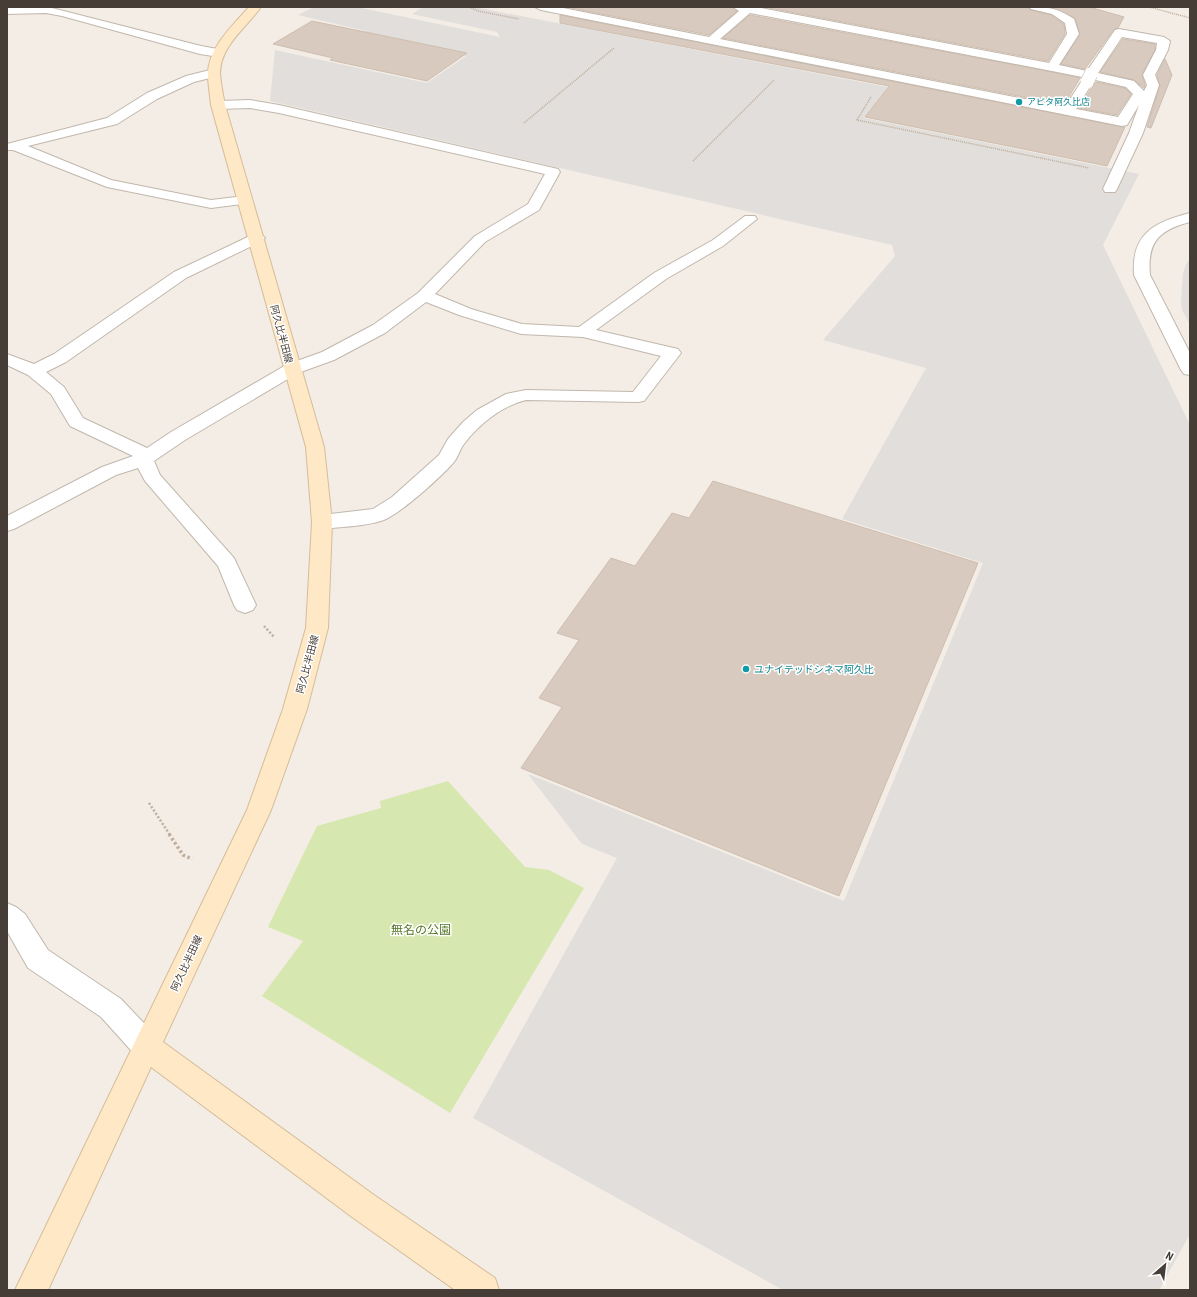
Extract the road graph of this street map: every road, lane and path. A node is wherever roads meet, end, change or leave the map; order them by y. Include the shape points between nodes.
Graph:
1 (255, 7) edge
2 (468, 7) edge
3 (541, 7) edge
4 (1035, 7) edge
5 (1149, 7) edge
6 (746, 8) edge
7 (7, 11) edge
8 (1190, 18) edge
9 (523, 20) dead end
10 (711, 41) junction
11 (616, 47) dead end
12 (216, 63) junction
13 (1052, 67) junction
14 (776, 78) dead end
15 (874, 94) dead end
16 (218, 105) junction
17 (1068, 112) junction
18 (524, 123) dead end
19 (11, 147) edge
20 (694, 161) dead end
21 (1091, 168) dead end
22 (1110, 189) dead end
23 (245, 200) junction
24 (1190, 217) edge
25 (750, 219) dead end
26 (257, 238) junction
27 (424, 296) junction
28 (583, 332) junction
29 (8, 360) edge
30 (292, 370) junction
31 (1190, 370) edge
32 (34, 371) junction
33 (144, 459) junction
34 (322, 522) junction
35 (7, 524) edge
36 (246, 605) dead end
37 (149, 803) dead end
38 (192, 859) dead end
39 (7, 915) edge
40 (147, 1047) junction
41 (31, 1290) edge
42 (483, 1290) edge

1 - 12 main road via 235,29
2 - 9 path
3 - 10 street
4 - 13 street via 1056,12 1070,21 1073,34
5 - 8 path
6 - 10 street
6 - 13 street
7 - 12 street via 46,10 63,13 200,50
10 - 17 street
11 - 18 path
12 - 16 main road, 阿久比半田線
12 - 19 street via 190,79 152,96 112,121
13 - 17 street via 1130,84 1140,94 1122,122
14 - 20 path
15 - 21 path via 857,120
16 - 23 main road, 阿久比半田線
16 - 27 street via 250,104 279,109 553,172 534,207 480,239
17 - 22 street via 1119,33 1164,41 1149,75 1154,85
19 - 23 street via 107,183 141,191 211,204
23 - 26 main road, 阿久比半田線
24 - 31 street via 1178,220 1149,236 1143,247 1140,262 1142,275
25 - 28 street via 718,243 660,276
26 - 30 main road, 阿久比半田線
26 - 32 street via 180,275 60,358
27 - 28 street via 521,329
27 - 30 street via 379,329 328,356
28 - 34 street via 672,353 638,397 526,395 502,403 469,426 454,443 447,458 399,502 378,515
29 - 32 street
30 - 33 street via 178,436
30 - 34 main road, 阿久比半田線 via 315,447
32 - 33 street via 58,391 76,422 140,451
33 - 35 street via 109,471
33 - 36 street via 152,478 227,563
34 - 40 main road, 阿久比半田線 via 317,628 295,709 259,810
37 - 38 path via 183,855
39 - 40 street via 16,922 38,958 111,1008
40 - 41 main road, 阿久比半田線
40 - 42 main road via 363,1206

